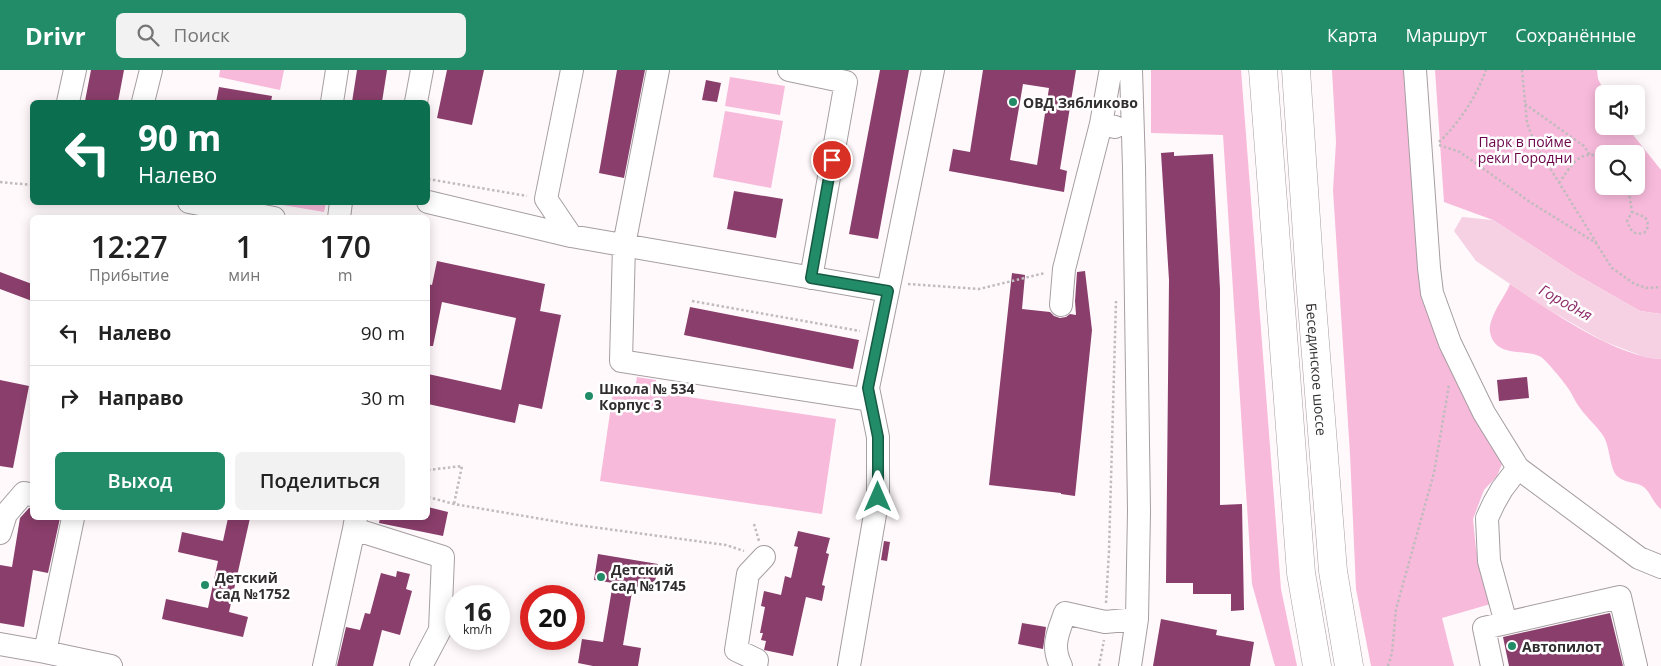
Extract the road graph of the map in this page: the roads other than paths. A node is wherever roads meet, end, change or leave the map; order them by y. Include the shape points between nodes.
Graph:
1 (75, 70) edge
2 (151, 70) edge
3 (337, 70) edge
4 (422, 70) edge
5 (572, 70) edge
6 (658, 70) edge
7 (789, 70) edge
8 (933, 70) edge
9 (1296, 70) edge
10 (1415, 70) edge
11 (1261, 74) edge
12 (1128, 75) edge
13 (68, 100) edge
14 (144, 100) edge
15 (332, 100) edge
16 (416, 100) edge
17 (1101, 124) junction
18 (1133, 128) junction
19 (430, 202) edge
20 (205, 205) edge
21 (258, 215) edge
22 (571, 236) junction
23 (624, 245) junction
24 (811, 278) junction
25 (888, 291) junction
26 (1061, 305) dead end
27 (870, 400) junction
28 (1518, 468) junction
29 (30, 494) edge
30 (74, 520) edge
31 (355, 523) edge
32 (0, 534) edge
33 (764, 557) road end
34 (1661, 567) edge
35 (1137, 619) junction
36 (1506, 623) junction
37 (0, 644) edge
38 (46, 652) junction
39 (111, 666) edge
40 (324, 666) edge
41 (420, 666) edge
42 (756, 666) edge
43 (849, 666) edge
44 (1061, 666) edge
45 (1130, 666) edge
46 (1317, 666) edge
47 (1350, 666) edge
48 (1492, 666) edge
49 (1636, 666) edge

1 - 13 street
2 - 14 street
3 - 15 street
4 - 16 street
5 - 22 street via 546,199
6 - 23 street
7 - 24 street via 846,82
8 - 25 street
9 - 47 main road, Бесединское шоссе via 1333,571
10 - 28 street via 1432,293 1450,343 1484,413
11 - 46 main road via 1301,573
12 - 17 street
12 - 18 street
17 - 18 street
17 - 26 street via 1064,269
18 - 35 street via 1139,511
19 - 22 street
20 - 21 street
22 - 23 street
23 - 24 street
23 - 27 street via 621,361
24 - 25 street
25 - 27 street via 868,388
27 - 43 street via 878,437 878,497
28 - 34 street via 1639,558
28 - 36 street via 1487,518 1489,561
29 - 32 street via 24,493 6,514
30 - 38 street
31 - 40 street
31 - 41 street via 443,558 440,630
33 - 42 street via 748,574 736,650 757,660
35 - 44 street via 1105,622 1065,613 1055,639
35 - 45 street
36 - 48 street via 1484,628
36 - 49 street via 1620,597
37 - 38 street
38 - 39 street

